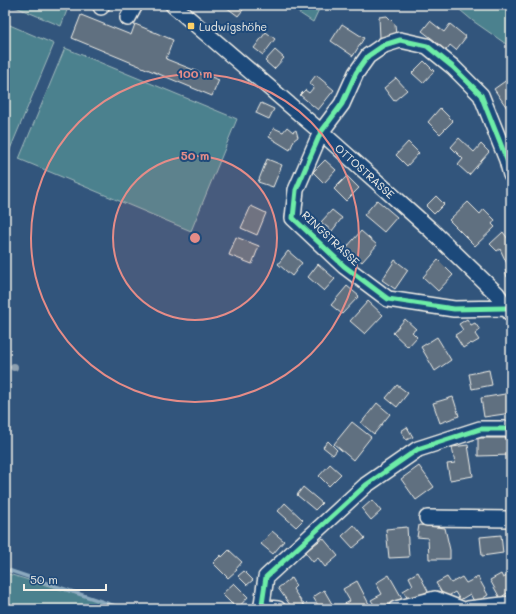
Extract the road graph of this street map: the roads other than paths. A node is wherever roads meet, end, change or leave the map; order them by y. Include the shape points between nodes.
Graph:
1 (173, 5) edge
2 (321, 132) junction
3 (511, 175) edge
4 (509, 311) edge
5 (511, 429) edge
6 (428, 518) dead end
7 (511, 519) edge
8 (511, 604) edge
9 (278, 609) edge
10 (396, 609) edge
11 (461, 609) edge
12 (468, 609) edge

1 - 2 street, OTTOSTRASSE
2 - 3 street, RINGSTRASSE via 342,104 356,73 368,56 384,45 400,40 427,46 481,95
2 - 4 street, OTTOSTRASSE via 431,230 497,294
2 - 4 street, RINGSTRASSE via 296,190 293,218 344,266 388,299 454,310
5 - 9 street via 480,429 418,449 366,485 266,577 262,604 268,608
6 - 7 street
8 - 12 street
10 - 11 street via 435,600

